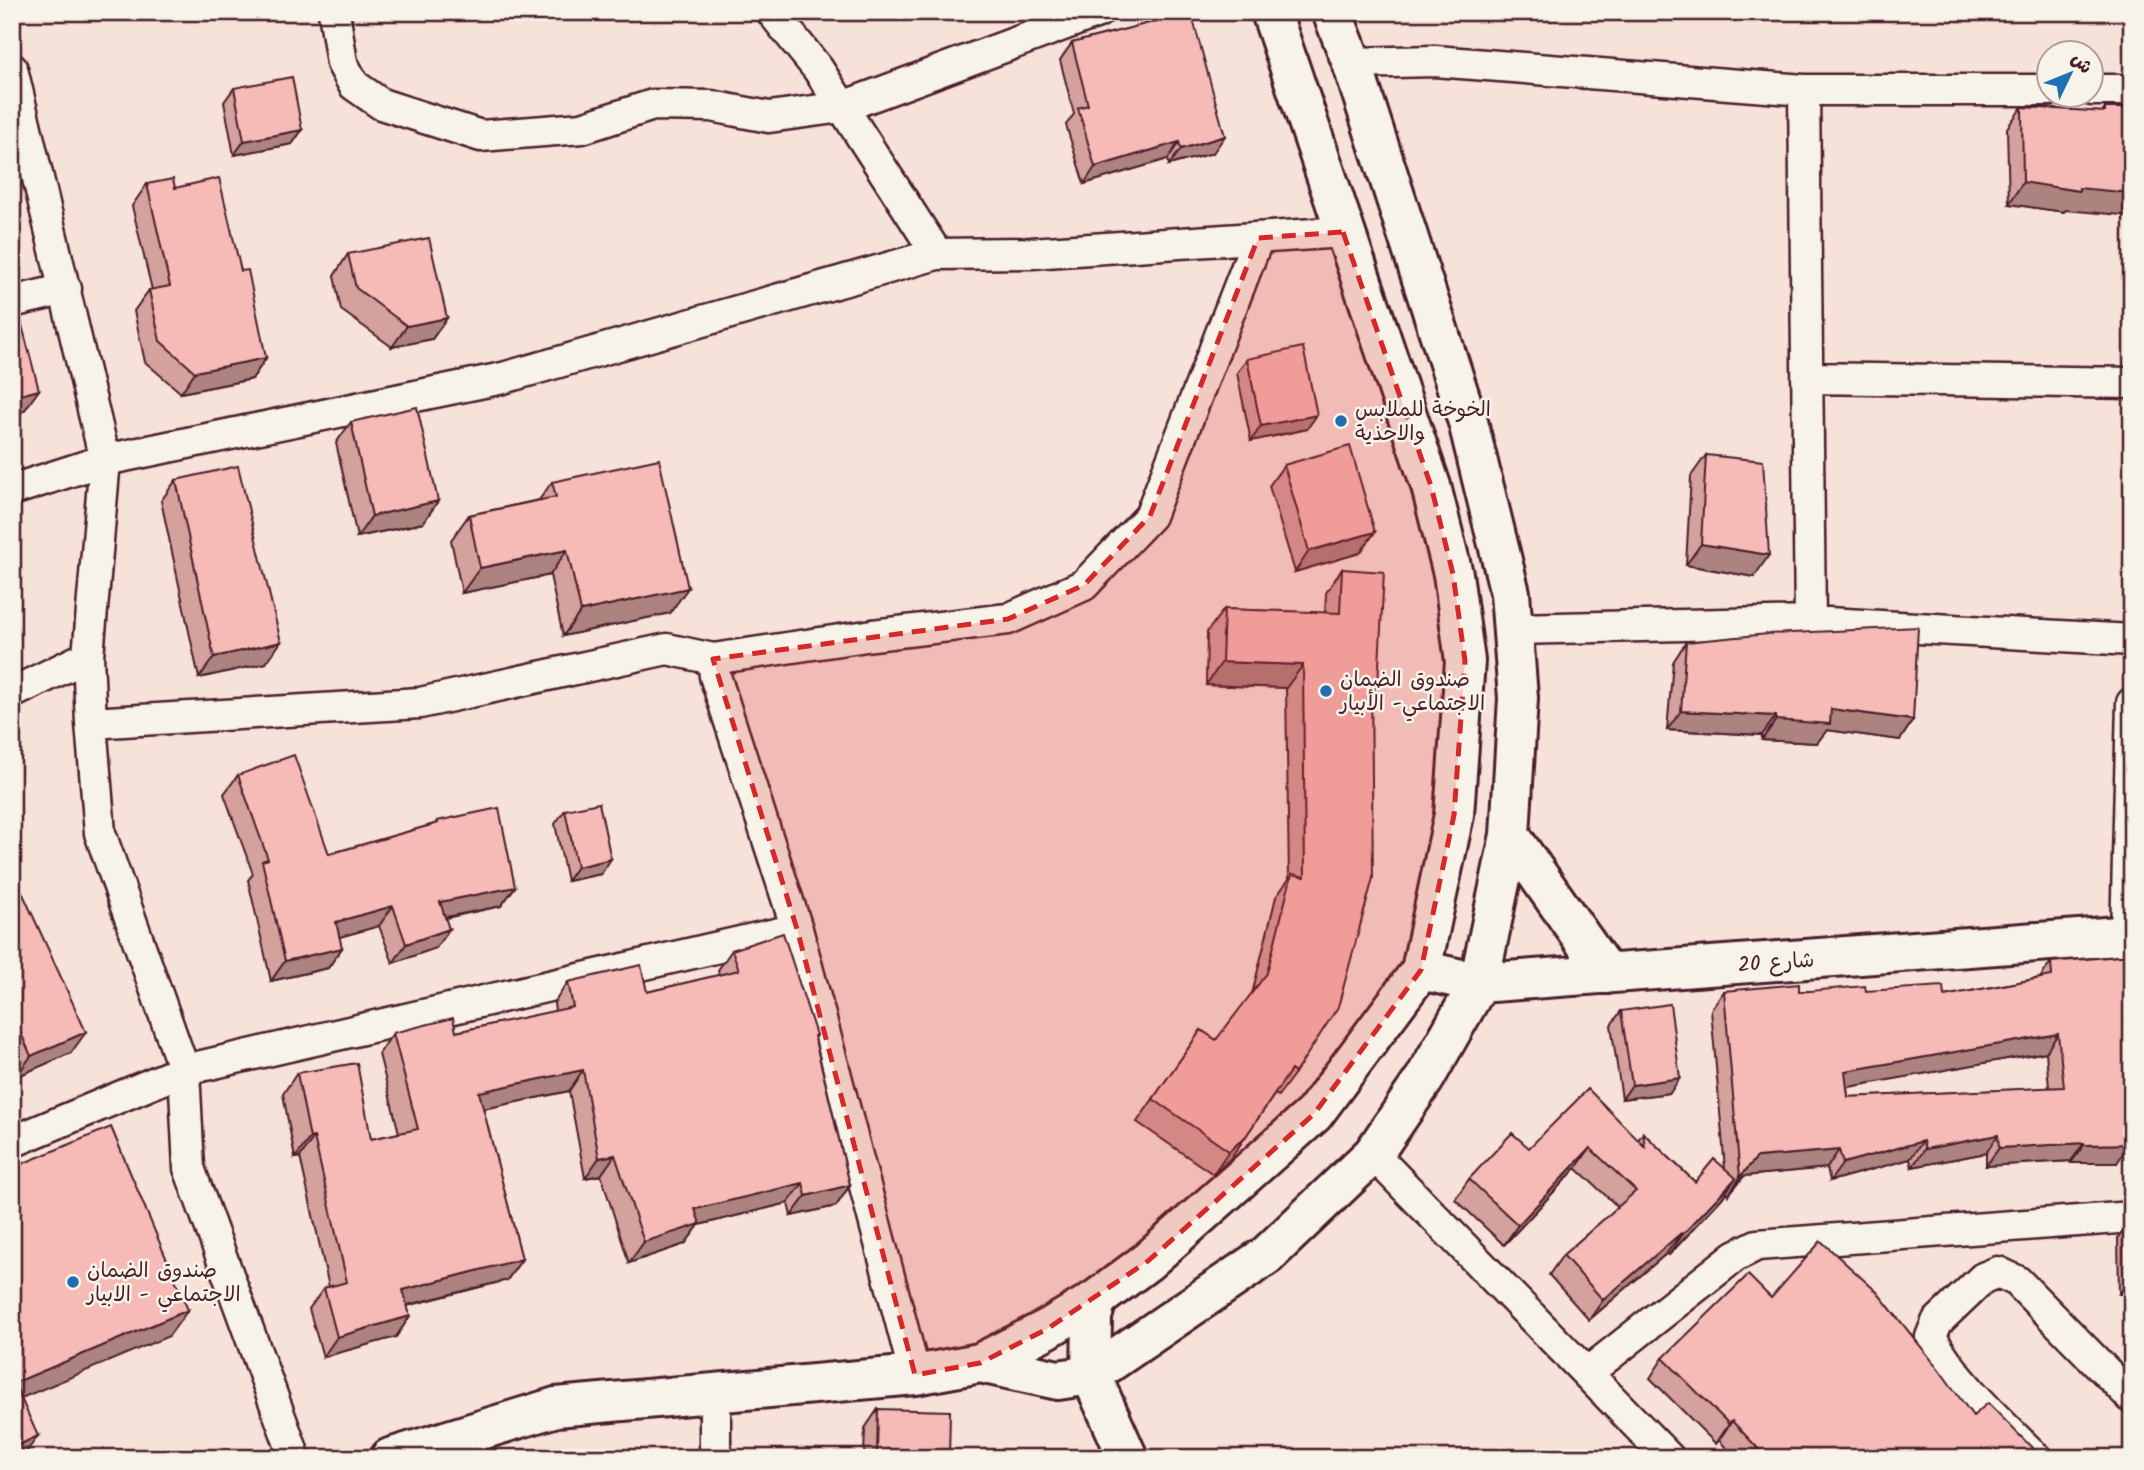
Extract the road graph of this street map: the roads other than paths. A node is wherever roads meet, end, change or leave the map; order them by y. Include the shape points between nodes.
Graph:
1 (334, 12) edge
2 (772, 12) edge
3 (1098, 12) edge
4 (1270, 12) edge
5 (1332, 12) edge
6 (1352, 63) junction
7 (12, 69) edge
8 (1804, 90) junction
9 (2036, 90) edge
10 (2106, 90) edge
11 (2132, 90) edge
12 (842, 107) junction
13 (1343, 232) junction
14 (1258, 238) junction
15 (937, 254) junction
16 (66, 289) junction
17 (12, 302) edge
18 (1807, 378) junction
19 (2132, 383) edge
20 (105, 460) junction
21 (12, 490) edge
22 (1810, 622) junction
23 (1514, 629) junction
24 (2132, 640) edge
25 (88, 656) junction
26 (713, 659) junction
27 (12, 693) edge
28 (2132, 702) edge
29 (91, 723) junction
30 (1510, 835) junction
31 (797, 929) junction
32 (2129, 935) edge
33 (1421, 970) junction
34 (1607, 974) junction
35 (1479, 984) junction
36 (184, 1070) junction
37 (12, 1142) edge
38 (1373, 1154) junction
39 (2132, 1217) edge
40 (1097, 1299) junction
41 (980, 1363) junction
42 (1587, 1373) junction
43 (915, 1375) junction
44 (1091, 1375) junction
45 (715, 1392) junction
46 (2132, 1398) edge
47 (295, 1458) edge
48 (390, 1458) edge
49 (715, 1458) edge
50 (1128, 1458) edge
51 (1669, 1458) edge
52 (2036, 1458) edge

1 - 12 street via 342,63 354,85 382,104 481,136 583,128 653,105 712,106 769,117
2 - 12 street
3 - 12 street
4 - 13 street
5 - 6 street
6 - 8 street via 1435,61
6 - 23 street via 1468,422 1510,593
7 - 16 street
8 - 9 street
8 - 18 street
10 - 11 street
12 - 15 street
13 - 14 street
13 - 33 street via 1431,486 1453,574 1465,661 1454,815
14 - 15 street via 1031,253
14 - 26 street via 1150,516 1084,585 1008,619
15 - 20 street via 503,378
16 - 17 street
16 - 20 street
18 - 19 street
18 - 22 street
20 - 21 street
20 - 25 street
22 - 23 street
22 - 24 street
23 - 30 street via 1518,698
25 - 27 street
25 - 29 street
26 - 29 street via 667,649 420,703
26 - 31 street
28 - 32 street
29 - 36 street via 100,833
30 - 34 street
30 - 35 street
31 - 36 street
31 - 43 street
32 - 34 street, شارع 20
33 - 35 street, شارع 20
33 - 40 street via 1314,1114 1149,1261
34 - 35 street, شارع 20
35 - 38 street via 1425,1078
36 - 37 street
36 - 47 street via 189,1168
38 - 42 street
38 - 44 street via 1267,1255
39 - 42 street via 1757,1245 1735,1255
40 - 41 street
40 - 44 street via 1091,1317
41 - 43 street
41 - 44 street via 1058,1380
42 - 51 street
43 - 45 street
44 - 50 street
45 - 48 street via 556,1408
45 - 49 street
46 - 52 street via 2017,1281 1998,1272 1983,1278 1937,1322 1931,1337 1962,1383

